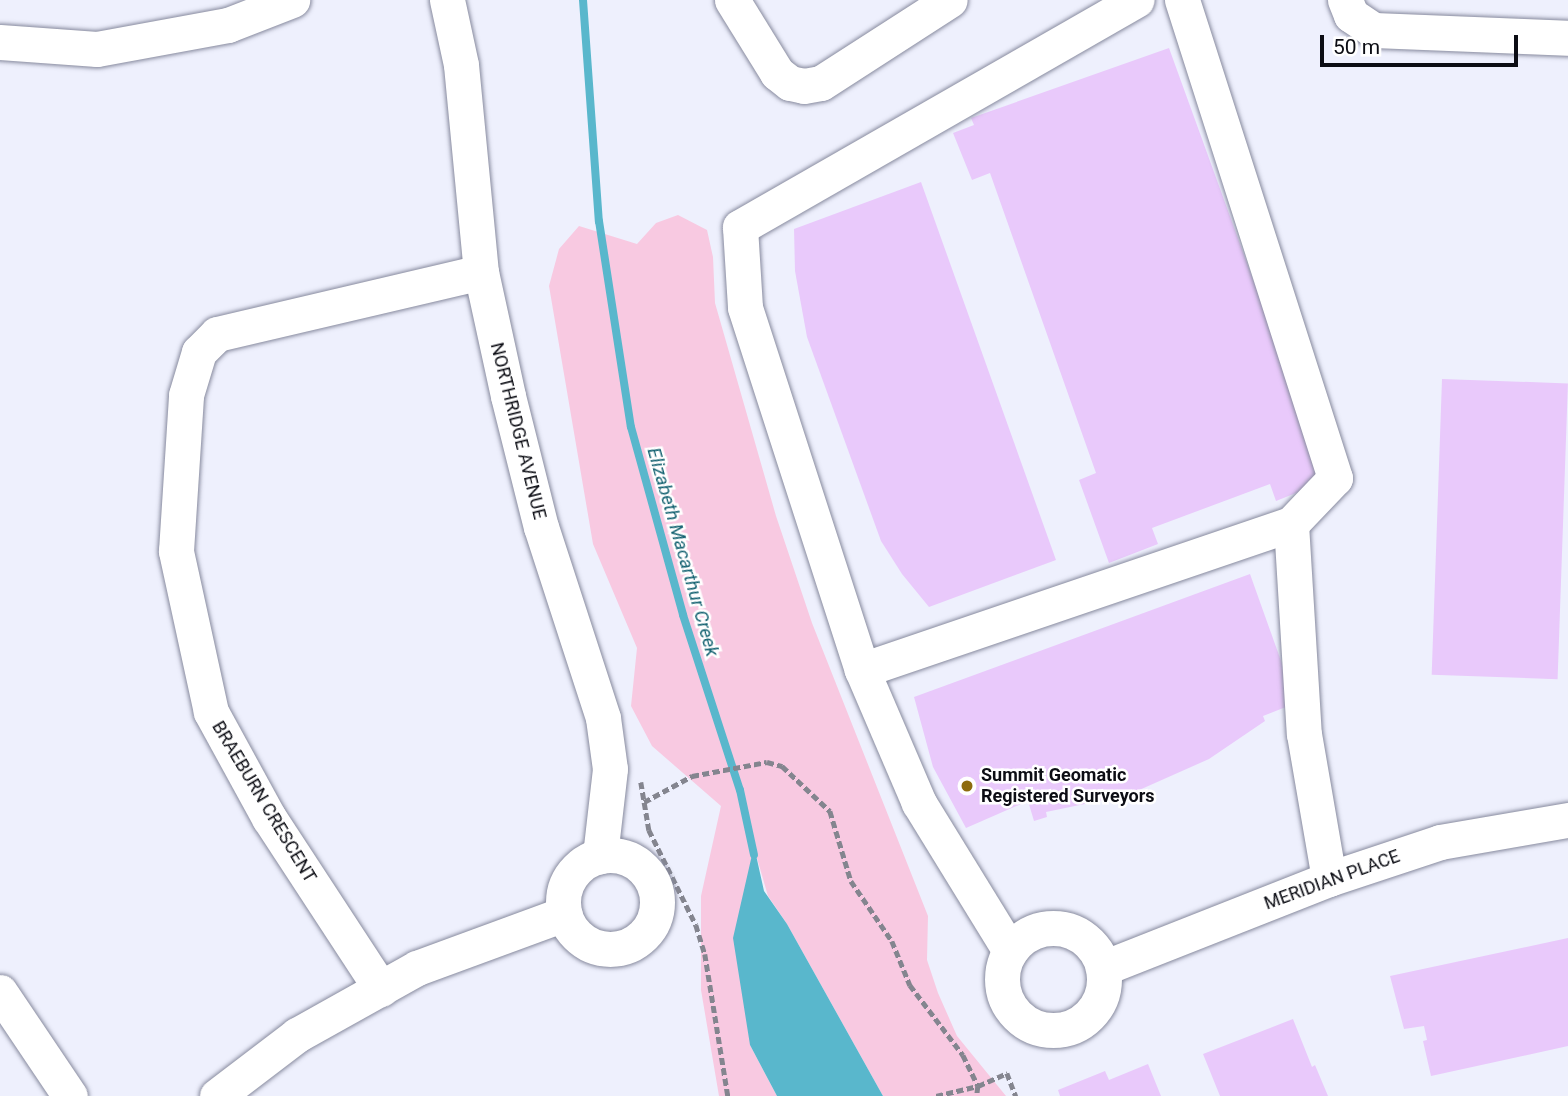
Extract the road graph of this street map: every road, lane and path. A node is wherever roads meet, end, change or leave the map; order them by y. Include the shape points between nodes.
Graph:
1 (292, 0) edge
2 (447, 0) edge
3 (732, 0) edge
4 (950, 0) edge
5 (1137, 0) edge
6 (1182, 0) edge
7 (1345, 0) edge
8 (1568, 38) edge
9 (0, 42) edge
10 (481, 272) junction
11 (1291, 524) junction
12 (862, 670) junction
13 (639, 774) dead end
14 (644, 802) junction
15 (1568, 820) edge
16 (600, 856) junction
17 (1329, 879) junction
18 (564, 914) junction
19 (1010, 951) junction
20 (1103, 968) junction
21 (381, 989) junction
22 (0, 992) edge
23 (978, 1086) junction
24 (70, 1096) edge
25 (216, 1096) edge
26 (728, 1096) edge
27 (936, 1096) edge
28 (976, 1096) edge
29 (1016, 1096) edge

1 - 9 street via 228,25 97,49
2 - 10 street, NORTHRIDGE AVENUE via 461,65
3 - 4 street via 777,73 804,86 821,83
5 - 12 street via 740,227 745,307
6 - 11 street via 1335,478
7 - 8 street via 1351,15 1373,30
10 - 16 street, NORTHRIDGE AVENUE via 541,527 603,718 610,769
10 - 21 street, BRAEBURN CRESCENT via 218,334 199,352 186,395 176,551 211,712 269,818
11 - 12 street
11 - 17 street via 1304,734
12 - 19 street via 919,803
13 - 14 path
14 - 23 path via 692,776 767,762 782,766 830,811 851,881 892,941 911,985 963,1055
14 - 26 path via 649,830 705,954
15 - 17 street, MERIDIAN PLACE via 1440,842
16 - 18 street via 569,877 562,901
16 - 18 street via 632,860 649,874 657,895 651,927 625,948 603,949 582,941
17 - 20 street, MERIDIAN PLACE
18 - 21 street via 417,968
19 - 20 street via 1036,930 1054,928 1085,940 1097,952
19 - 20 street via 1003,965 1004,996 1023,1021 1036,1028 1067,1029 1087,1017 1101,999
21 - 25 street via 297,1035
22 - 24 street
23 - 27 path
23 - 28 path
23 - 29 path via 1007,1073

